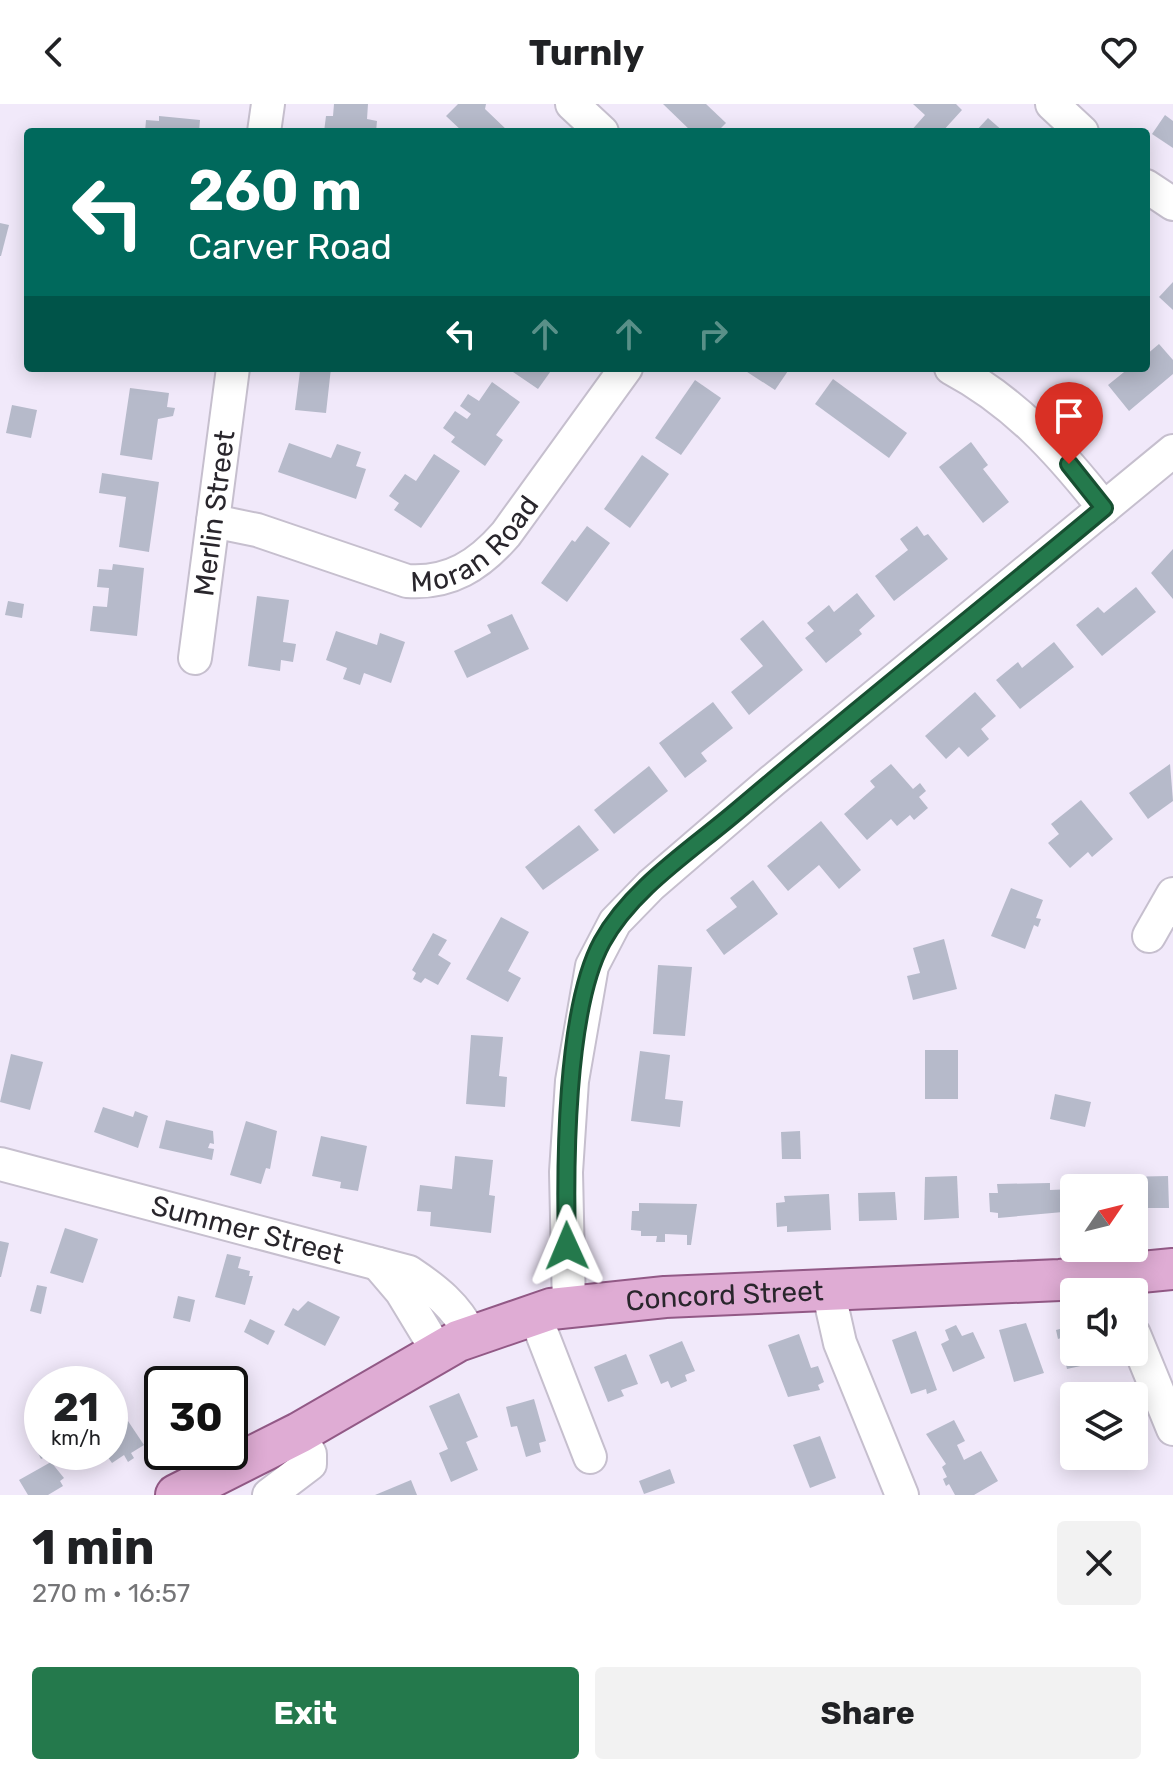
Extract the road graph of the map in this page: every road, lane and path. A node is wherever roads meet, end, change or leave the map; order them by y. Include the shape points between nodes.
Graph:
1 (268, 104) edge
2 (572, 104) edge
3 (1052, 104) edge
4 (265, 128) edge
5 (598, 128) edge
6 (1078, 128) edge
7 (1150, 189) edge
8 (1173, 204) edge
9 (232, 372) edge
10 (623, 372) edge
11 (958, 372) edge
12 (1173, 451) edge
13 (1104, 508) junction
14 (213, 521) junction
15 (195, 658) dead end
16 (1173, 894) edge
17 (1149, 936) dead end
18 (0, 1164) edge
19 (1173, 1269) edge
20 (1138, 1278) edge
21 (1060, 1285) edge
22 (828, 1290) junction
23 (552, 1310) junction
24 (455, 1343) junction
25 (1147, 1366) edge
26 (1173, 1429) edge
27 (299, 1433) junction
28 (590, 1457) dead end
29 (309, 1484) edge
30 (180, 1494) edge
31 (269, 1495) edge
32 (902, 1495) edge

1 - 4 street
2 - 5 street
3 - 6 street
7 - 8 street
9 - 14 street, Merlin Street
10 - 14 street, Moran Road via 506,534 490,553 452,577 407,581 257,530
11 - 13 street via 1029,421
12 - 13 street
13 - 23 street via 772,781 615,922 592,966 572,1081
14 - 15 street, Merlin Street
16 - 17 street
18 - 24 street, Summer Street via 376,1262
19 - 20 main road, Concord Street
21 - 22 main road, Concord Street
22 - 23 main road, Concord Street via 643,1299
22 - 32 street via 840,1343
23 - 24 main road, Concord Street
23 - 28 street
24 - 27 main road, Concord Street
25 - 26 street
27 - 29 street via 311,1458
27 - 30 main road, Concord Street
29 - 31 street

